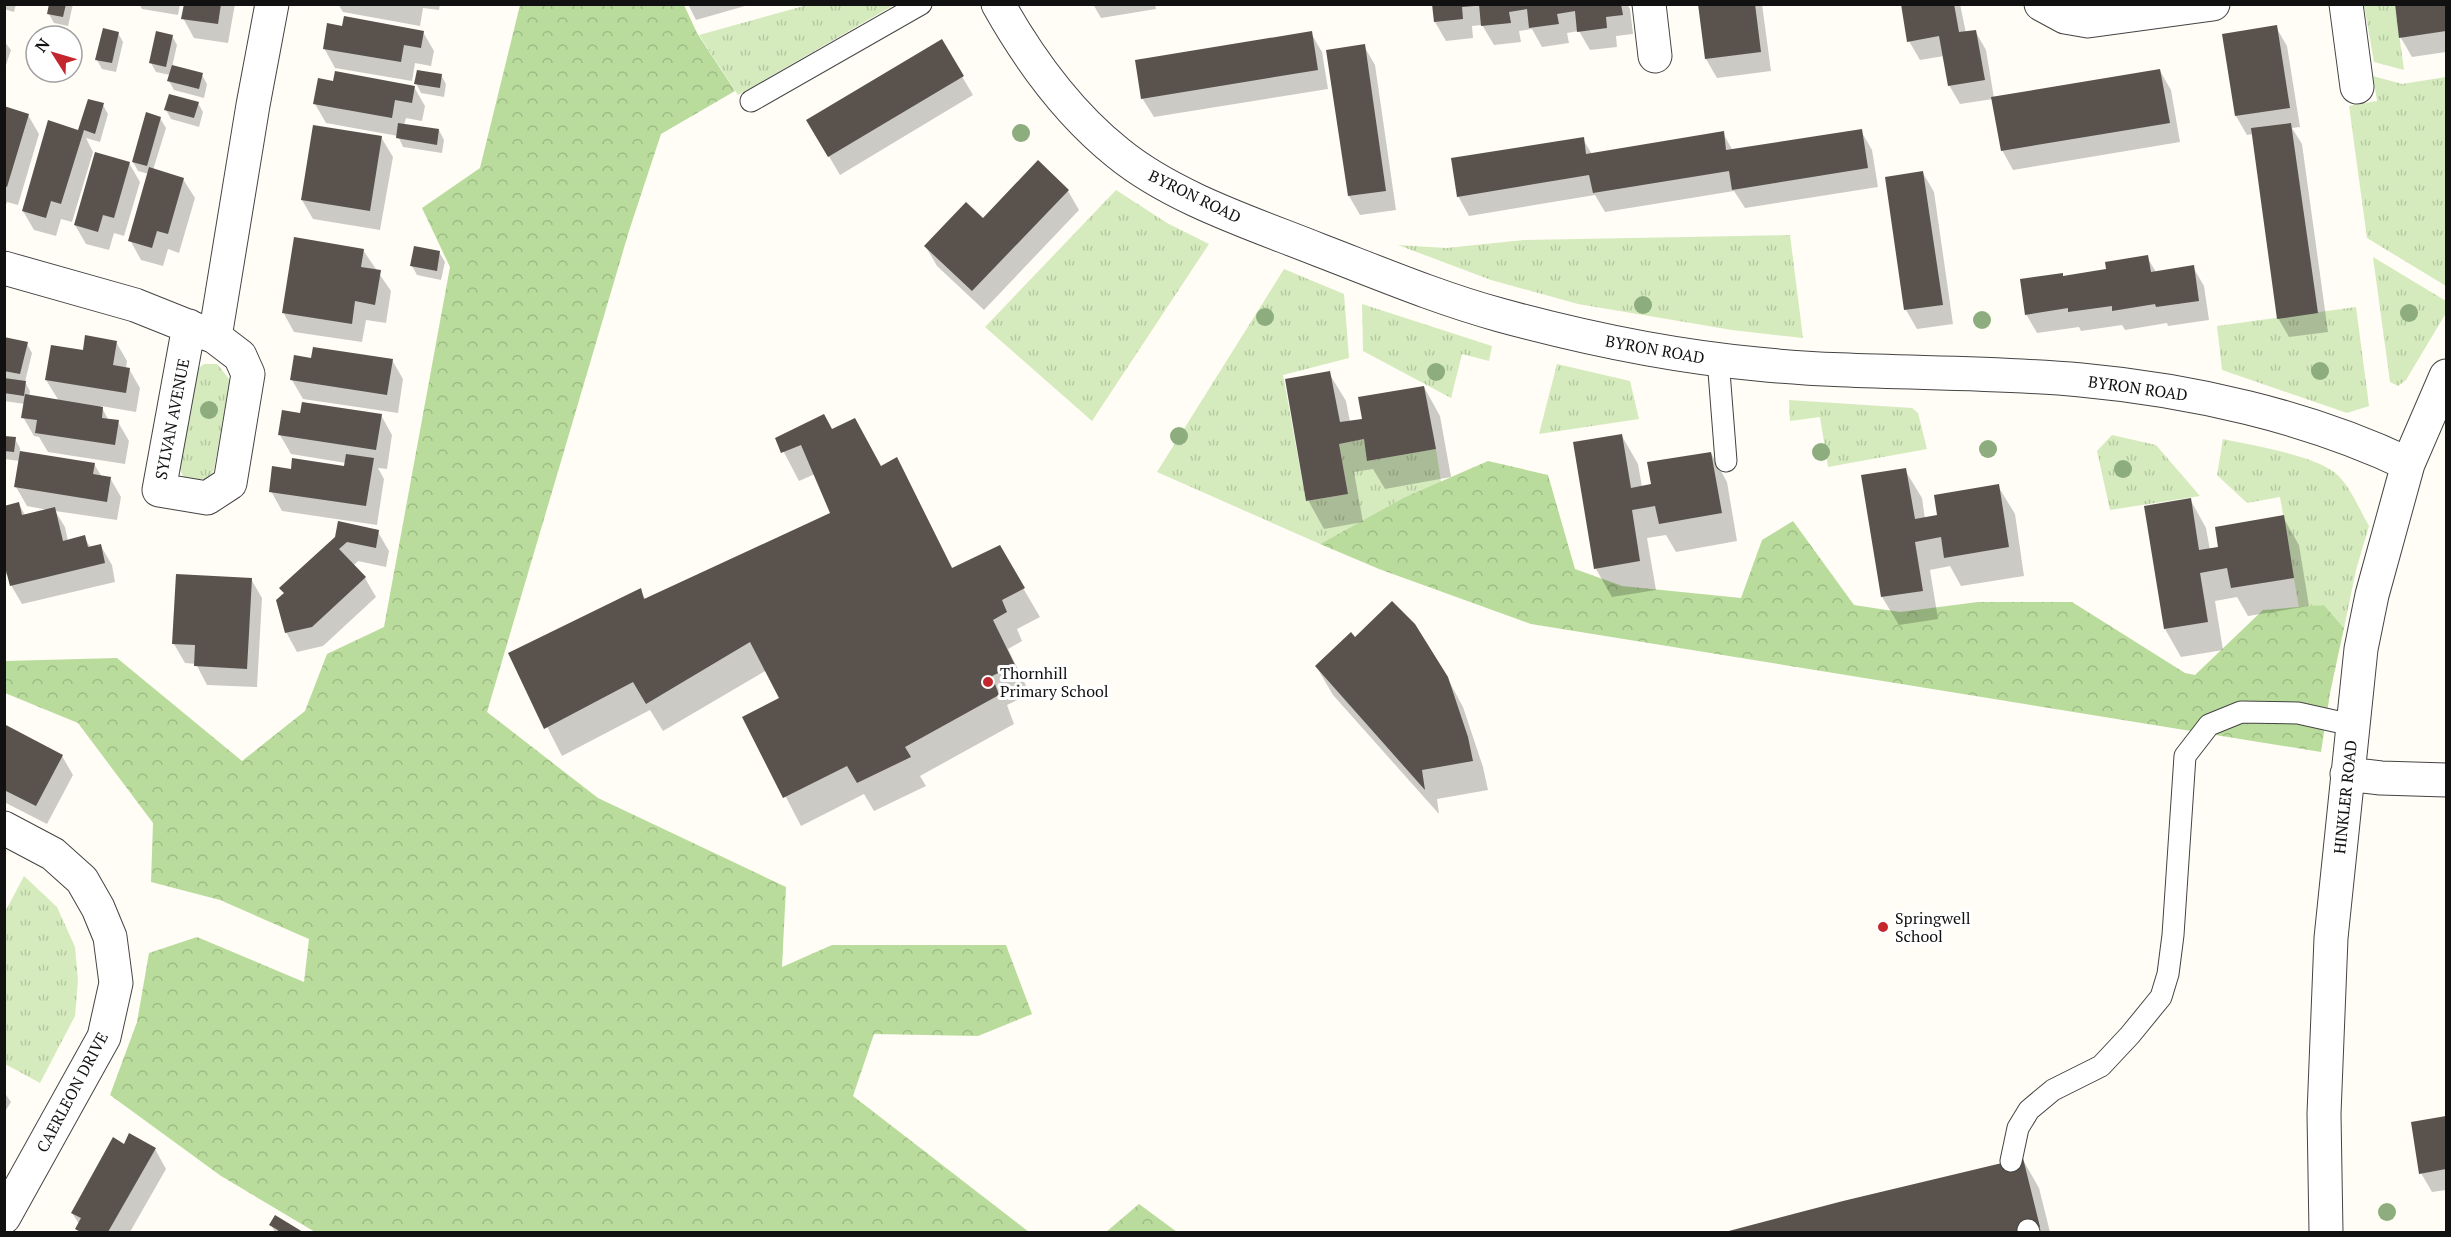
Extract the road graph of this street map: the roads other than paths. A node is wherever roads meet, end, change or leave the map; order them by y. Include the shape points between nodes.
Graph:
1 (272, 4) edge
2 (921, 4) edge
3 (998, 4) edge
4 (1649, 4) edge
5 (2042, 4) edge
6 (2213, 4) edge
7 (2346, 4) edge
8 (1655, 56) dead end
9 (2357, 87) dead end
10 (751, 100) dead end
11 (4, 268) edge
12 (1718, 359) junction
13 (2446, 376) edge
14 (1726, 461) dead end
15 (2408, 464) junction
16 (2352, 725) junction
17 (2347, 774) junction
18 (2446, 780) edge
19 (4, 828) edge
20 (2011, 1161) dead end
21 (4, 1217) edge
22 (2323, 1232) edge

1 - 11 street via 202,331 135,304
2 - 10 lane
3 - 12 street, BYRON ROAD via 1039,71 1092,130 1139,168 1203,202 1433,294 1498,315 1612,342
4 - 8 street
5 - 6 street via 2065,17 2088,21
7 - 9 street
12 - 14 lane
12 - 15 street, BYRON ROAD via 1879,372 2047,377 2150,388 2232,404 2357,443
13 - 15 street, HINKLER ROAD
15 - 16 street, HINKLER ROAD via 2372,595
16 - 17 street, HINKLER ROAD
16 - 20 lane via 2298,713 2241,712 2209,725 2185,756 2173,935 2161,998 2101,1066 2053,1090 2029,1110 2018,1128
17 - 18 street
17 - 22 street, HINKLER ROAD via 2331,938
19 - 21 street, CAERLEON DRIVE via 53,854 82,880 110,937 116,983 104,1037

